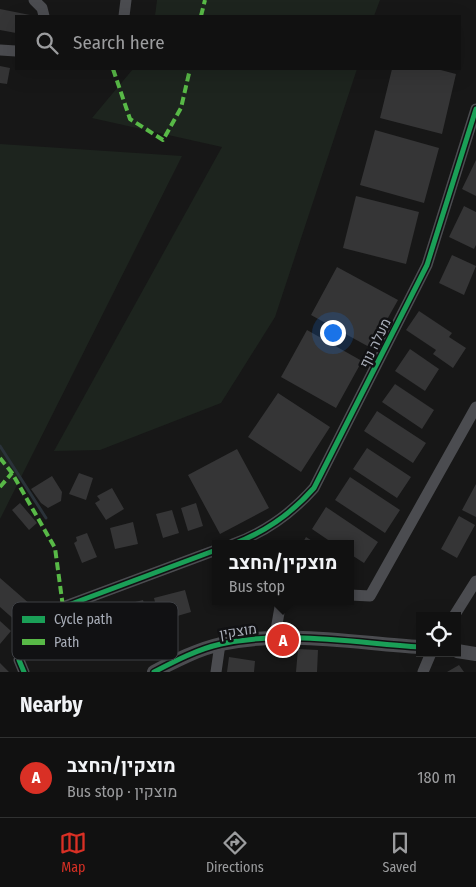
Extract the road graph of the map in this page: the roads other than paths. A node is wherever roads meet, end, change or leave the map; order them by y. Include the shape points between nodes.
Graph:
1 (34, 0) edge
2 (126, 0) edge
3 (44, 15) edge
4 (124, 15) edge
5 (0, 50) edge
6 (15, 51) edge
7 (476, 110) edge
8 (476, 407) edge
9 (243, 540) edge
10 (212, 551) edge
11 (476, 580) edge
12 (354, 595) edge
13 (76, 602) edge
14 (280, 605) edge
15 (456, 612) edge
16 (274, 636) junction
17 (220, 644) junction
18 (416, 647) edge
19 (461, 652) edge
20 (476, 654) edge
21 (429, 657) edge
22 (19, 660) edge
23 (177, 660) edge
24 (178, 660) edge
25 (24, 672) edge
26 (154, 672) edge
27 (216, 672) edge
28 (423, 672) edge

1 - 3 street
2 - 4 street
5 - 6 street
7 - 9 street, מעלה נוף via 427,265 314,488 286,515 259,534
8 - 12 street via 370,596
10 - 13 street
11 - 15 street
14 - 16 street
16 - 17 street, מוצקין
16 - 18 street, מוצקין
17 - 24 street, מוצקין
17 - 27 street
19 - 20 street
21 - 28 street
22 - 25 street
23 - 26 street, מוצקין

